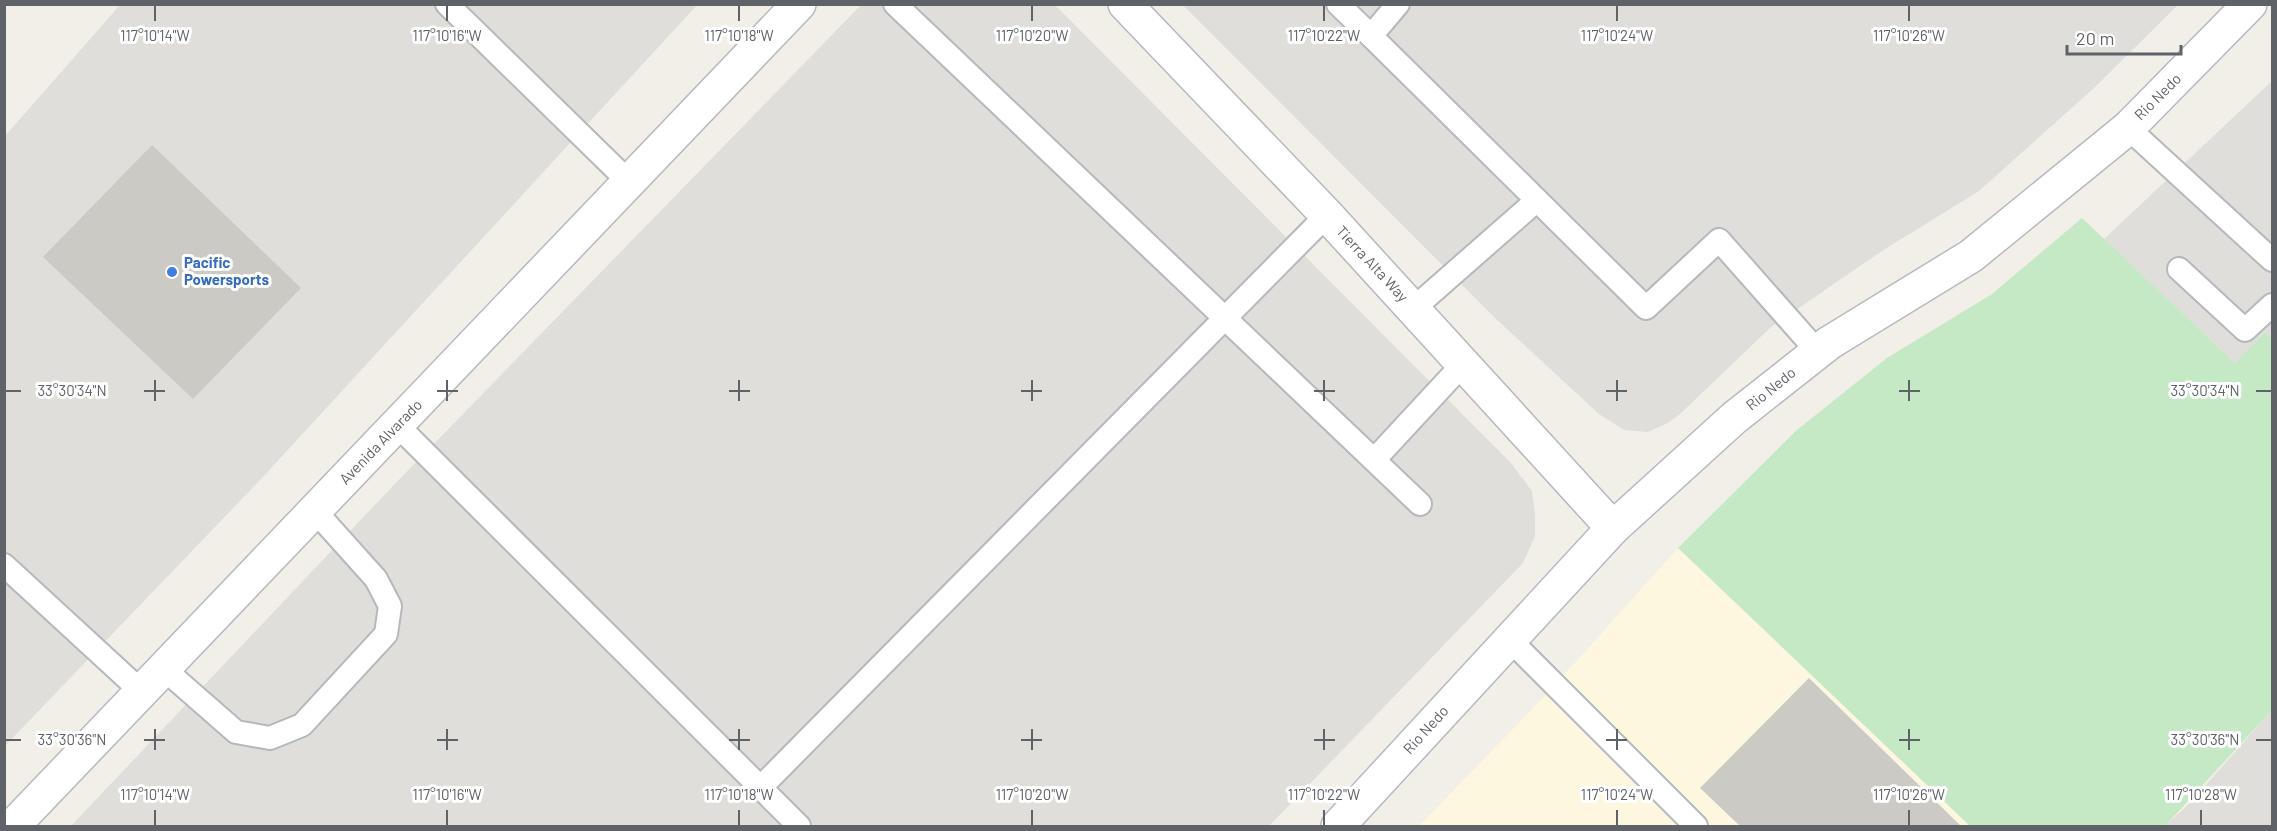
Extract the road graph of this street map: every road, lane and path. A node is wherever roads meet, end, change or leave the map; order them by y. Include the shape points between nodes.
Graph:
1 (447, 4) edge
2 (799, 4) edge
3 (895, 4) edge
4 (1125, 4) edge
5 (1338, 4) edge
6 (1398, 4) edge
7 (2250, 4) edge
8 (1371, 36) junction
9 (2128, 128) junction
10 (629, 182) junction
11 (1536, 201) junction
12 (1327, 215) junction
13 (2272, 260) edge
14 (2179, 269) dead end
15 (2272, 305) edge
16 (1413, 309) junction
17 (1224, 320) junction
18 (1818, 352) junction
19 (1463, 364) junction
20 (397, 425) junction
21 (1374, 460) junction
22 (1420, 504) dead end
23 (315, 511) junction
24 (1613, 528) junction
25 (4, 564) edge
26 (1509, 639) junction
27 (153, 680) junction
28 (760, 788) junction
29 (13, 826) edge
30 (799, 826) edge
31 (1338, 826) edge
32 (1696, 826) edge

1 - 10 lane
2 - 10 street, Avenida Alvarado
3 - 17 lane
4 - 12 street, Tierra Alta Way
5 - 8 lane
6 - 8 lane
7 - 9 street, Rio Nedo
8 - 11 lane
9 - 13 lane
9 - 18 street, Rio Nedo via 1971,256
10 - 20 street, Avenida Alvarado
11 - 16 lane
11 - 18 lane via 1646,308 1719,240
12 - 16 street, Tierra Alta Way
12 - 17 lane
14 - 15 lane via 2245,330
16 - 19 street, Tierra Alta Way
17 - 21 lane
17 - 28 lane
18 - 24 street, Rio Nedo via 1734,418
19 - 21 lane
19 - 24 street, Tierra Alta Way
20 - 23 street, Avenida Alvarado
20 - 28 lane
21 - 22 lane
23 - 27 street, Avenida Alvarado
23 - 27 lane via 376,579 390,606 387,634 302,725 270,738 237,732
24 - 26 street, Rio Nedo
25 - 27 lane
26 - 31 street, Rio Nedo
26 - 32 lane
27 - 29 street, Avenida Alvarado
28 - 30 lane

